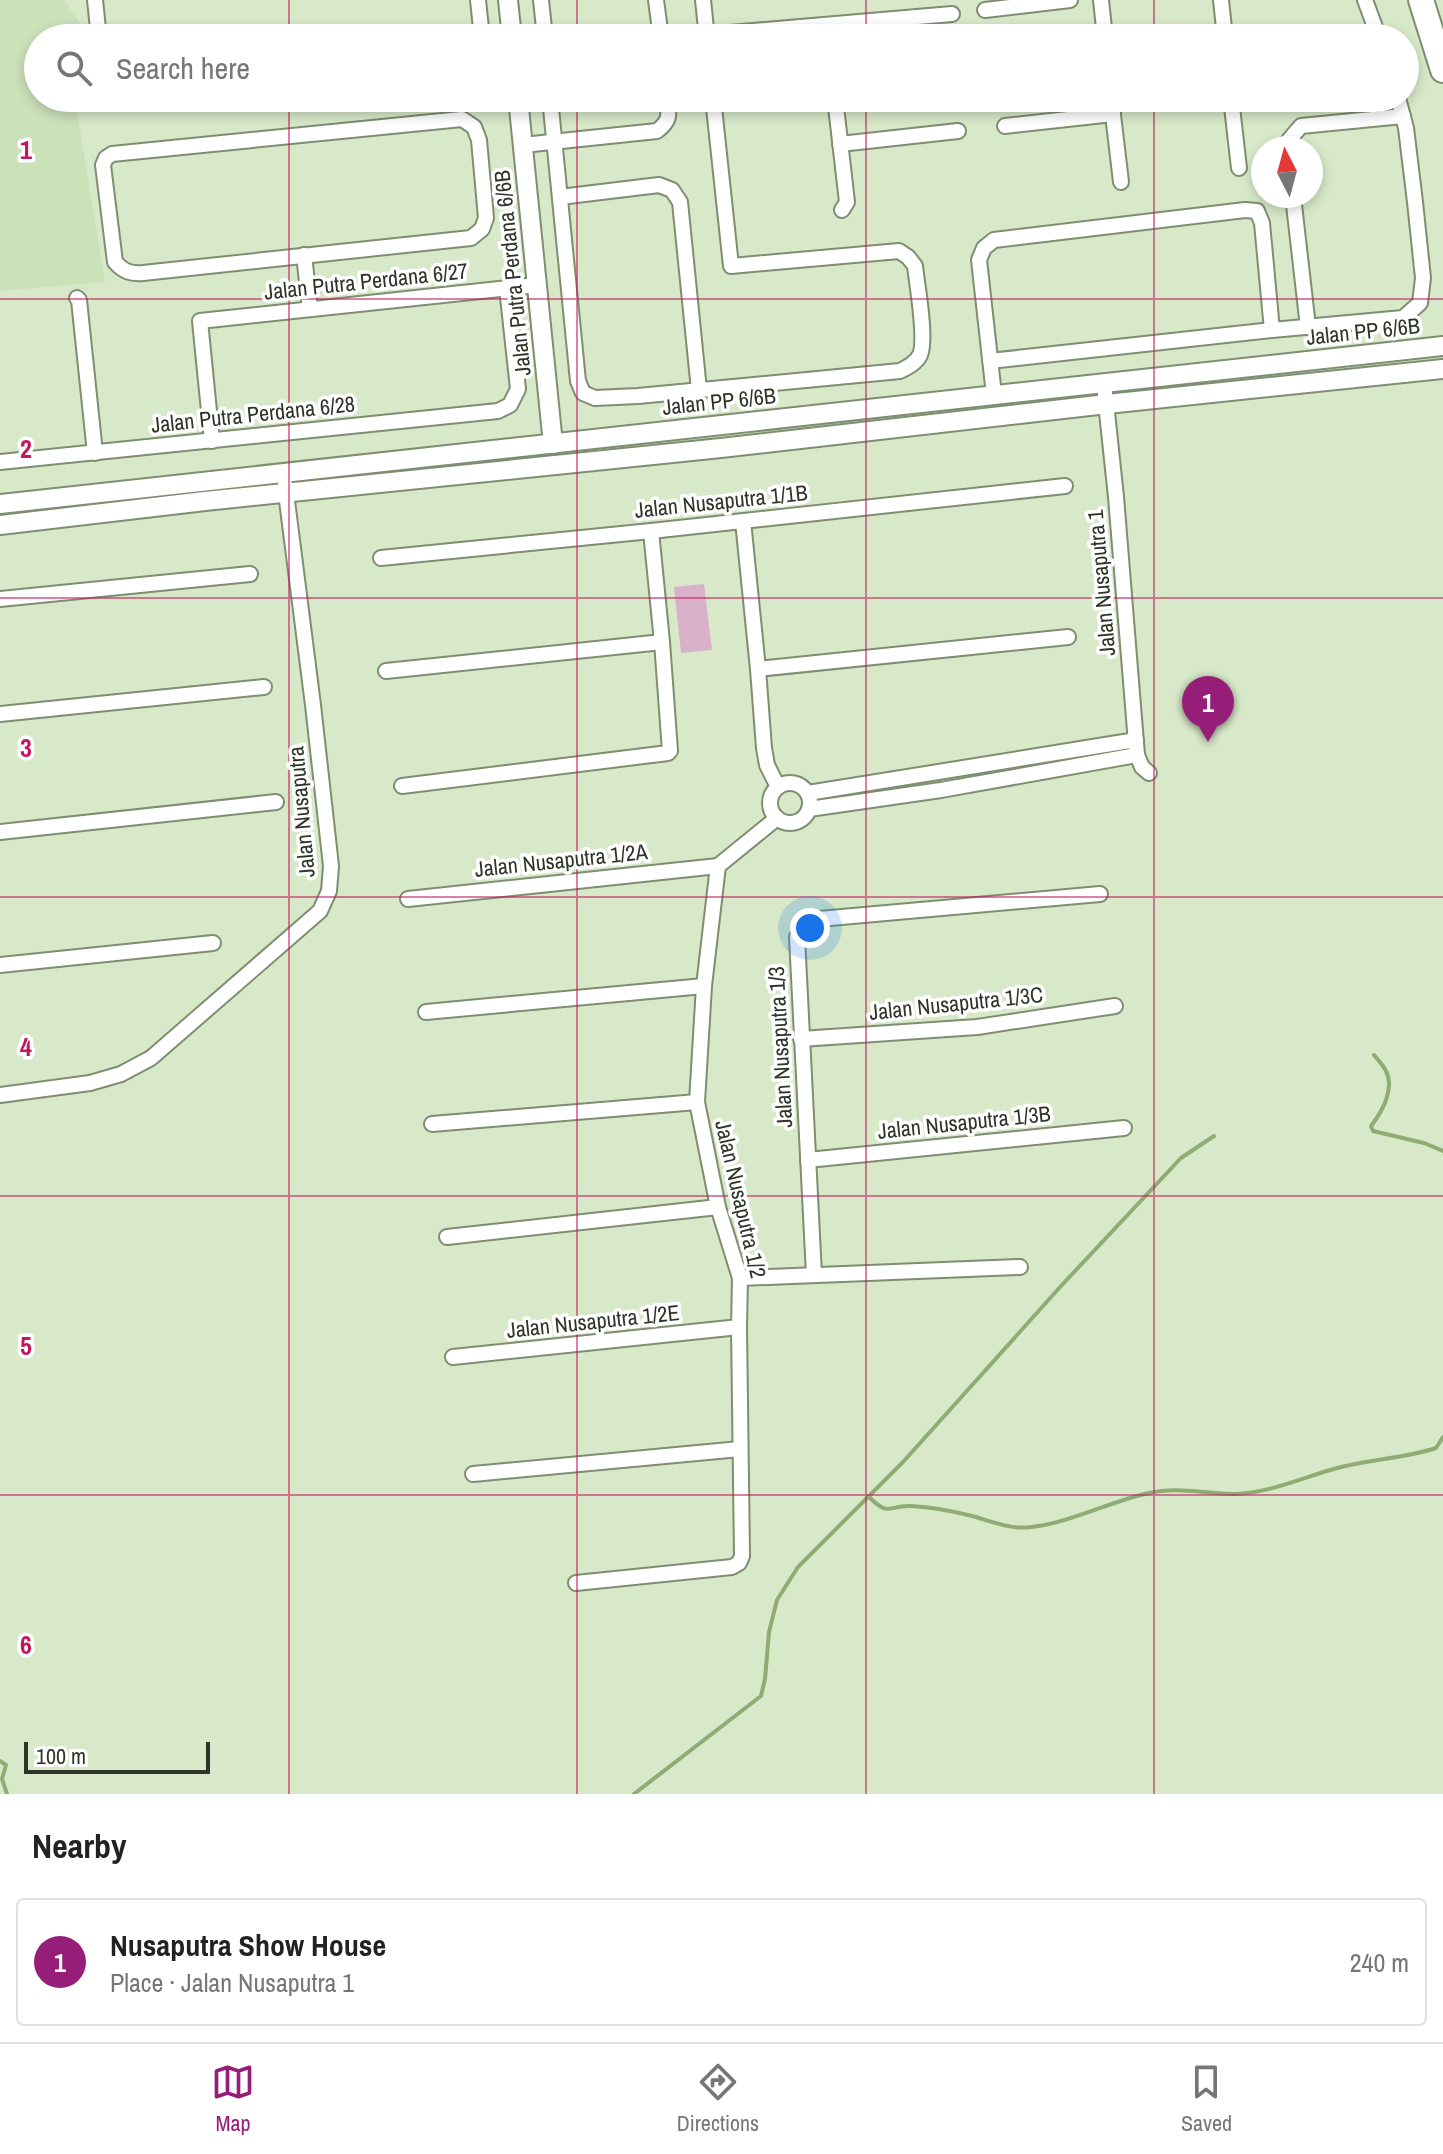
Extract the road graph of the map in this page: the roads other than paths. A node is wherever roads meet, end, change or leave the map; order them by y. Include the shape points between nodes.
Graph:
1 (95, 0) edge
2 (478, 0) edge
3 (508, 0) edge
4 (541, 0) edge
5 (656, 0) edge
6 (703, 0) edge
7 (1070, 0) edge
8 (1101, 0) edge
9 (1221, 0) edge
10 (1365, 0) edge
11 (1421, 0) edge
12 (985, 10) dead end
13 (952, 14) dead end
14 (98, 24) edge
15 (481, 24) edge
16 (511, 24) edge
17 (544, 24) edge
18 (659, 24) edge
19 (705, 24) edge
20 (878, 24) edge
21 (1104, 24) edge
22 (1224, 24) edge
23 (1374, 24) edge
24 (1443, 70) edge
25 (519, 112) edge
26 (552, 112) edge
27 (669, 112) edge
28 (714, 112) edge
29 (837, 112) edge
30 (1233, 112) edge
31 (1402, 112) edge
32 (1113, 114) joint
33 (1403, 116) junction
34 (1005, 126) dead end
35 (958, 131) dead end
36 (1292, 136) edge
37 (555, 142) junction
38 (840, 144) junction
39 (523, 145) junction
40 (1239, 168) dead end
41 (1121, 182) dead end
42 (560, 197) junction
43 (1294, 208) edge
44 (842, 210) dead end
45 (304, 255) junction
46 (537, 285) junction
47 (507, 288) junction
48 (77, 298) dead end
49 (310, 309) junction
50 (1308, 327) junction
51 (1272, 330) junction
52 (1443, 346) edge
53 (990, 361) junction
54 (1443, 369) edge
55 (1104, 384) junction
56 (699, 390) junction
57 (994, 395) junction
58 (1107, 404) junction
59 (212, 441) junction
60 (553, 444) junction
61 (95, 453) junction
62 (0, 462) edge
63 (284, 472) junction
64 (1065, 486) dead end
65 (286, 493) junction
66 (0, 504) edge
67 (743, 521) junction
68 (0, 525) edge
69 (651, 531) junction
70 (381, 558) dead end
71 (250, 574) dead end
72 (0, 599) edge
73 (1068, 637) dead end
74 (662, 642) junction
75 (758, 669) junction
76 (386, 671) dead end
77 (264, 687) dead end
78 (0, 714) edge
79 (1136, 748) junction
80 (979, 766) junction
81 (937, 772) junction
82 (1149, 773) dead end
83 (983, 783) junction
84 (402, 786) dead end
85 (778, 787) junction
86 (941, 790) junction
87 (808, 793) junction
88 (276, 802) dead end
89 (809, 809) junction
90 (777, 818) junction
91 (0, 832) edge
92 (718, 866) junction
93 (1100, 894) dead end
94 (408, 899) dead end
95 (213, 943) dead end
96 (0, 965) edge
97 (704, 986) junction
98 (1115, 1006) dead end
99 (426, 1012) dead end
100 (801, 1039) junction
101 (0, 1095) edge
102 (697, 1102) junction
103 (432, 1124) dead end
104 (1124, 1128) dead end
105 (808, 1160) junction
106 (718, 1207) junction
107 (447, 1237) dead end
108 (1020, 1267) dead end
109 (814, 1275) junction
110 (740, 1278) junction
111 (739, 1327) junction
112 (453, 1357) dead end
113 (740, 1449) junction
114 (473, 1474) dead end
115 (576, 1583) dead end

1 - 14 street
2 - 15 street
3 - 16 street
4 - 17 street
5 - 18 street
6 - 19 street
7 - 12 street
8 - 21 street
9 - 22 street
10 - 23 street
11 - 24 main road
13 - 20 street
25 - 39 street, Jalan Putra Perdana 6/6B
26 - 37 street
27 - 37 street via 666,124 657,131
28 - 56 street via 731,266 899,251 915,266 922,335 920,355 900,371
29 - 38 street
30 - 40 street
31 - 33 street
32 - 34 street
32 - 41 street
33 - 36 street via 1301,126
33 - 50 street via 1423,278 1420,303 1403,318
35 - 38 street
37 - 39 street
37 - 42 street
38 - 44 street via 847,202
39 - 46 street, Jalan Putra Perdana 6/6B
42 - 56 street via 583,393 595,398
42 - 56 street via 659,185 672,190 680,202
43 - 50 street
45 - 45 street via 471,238 486,218 474,127 462,119 106,158 115,262 122,270 132,274
45 - 49 street
46 - 47 street, Jalan Putra Perdana 6/27
46 - 60 street, Jalan Putra Perdana 6/6B
47 - 49 street, Jalan Putra Perdana 6/27
47 - 59 street, Jalan Putra Perdana 6/28 via 518,389 510,405 498,411
48 - 61 street
49 - 59 street, Jalan Putra Perdana 6/27 via 200,321
50 - 51 street
51 - 53 street
51 - 53 street via 1262,223 1257,211 1245,210 994,240 979,260
52 - 55 street, Jalan PP 6/6B
53 - 57 street
54 - 58 street, Jalan PP 6/6B
55 - 57 street, Jalan PP 6/6B
55 - 58 street, Jalan Nusaputra 1
57 - 60 street, Jalan PP 6/6B
58 - 65 street, Jalan PP 6/6B
58 - 79 street, Jalan Nusaputra 1
59 - 61 street, Jalan Putra Perdana 6/28
60 - 63 street, Jalan PP 6/6B
61 - 62 street, Jalan Putra Perdana 6/28
63 - 65 street, Jalan Nusaputra
63 - 66 street, Jalan PP 6/6B
64 - 67 street, Jalan Nusaputra 1/1B
65 - 68 street, Jalan PP 6/6B
65 - 101 street, Jalan Nusaputra via 331,866 320,911 151,1058 90,1083
67 - 69 street, Jalan Nusaputra 1/1B
67 - 75 street
69 - 70 street, Jalan Nusaputra 1/1B
69 - 74 street
71 - 72 street
73 - 75 street
74 - 76 street
74 - 84 street via 668,753
75 - 85 street via 764,748
77 - 78 street
79 - 80 street
79 - 82 street, Jalan Nusaputra 1
79 - 83 street
80 - 81 street
80 - 83 street
81 - 86 street
81 - 87 street
83 - 86 street
85 - 87 street via 794,783
85 - 90 street via 770,802
86 - 89 street
87 - 89 street
88 - 91 street
89 - 90 street via 796,822
90 - 92 street
92 - 94 street, Jalan Nusaputra 1/2A
92 - 97 street, Jalan Nusaputra 1/2
93 - 100 street, Jalan Nusaputra 1/3 via 811,921 797,937
95 - 96 street
97 - 99 street
97 - 102 street, Jalan Nusaputra 1/2
98 - 100 street, Jalan Nusaputra 1/3C via 977,1027
100 - 105 street, Jalan Nusaputra 1/3
102 - 103 street
102 - 106 street, Jalan Nusaputra 1/2
104 - 105 street, Jalan Nusaputra 1/3B
105 - 109 street, Jalan Nusaputra 1/3
106 - 107 street
106 - 110 street, Jalan Nusaputra 1/2
108 - 109 street
109 - 110 street
110 - 111 street, Jalan Nusaputra 1/2
111 - 112 street, Jalan Nusaputra 1/2E
111 - 113 street, Jalan Nusaputra 1/2
113 - 114 street
113 - 115 street, Jalan Nusaputra 1/2 via 739,1563

